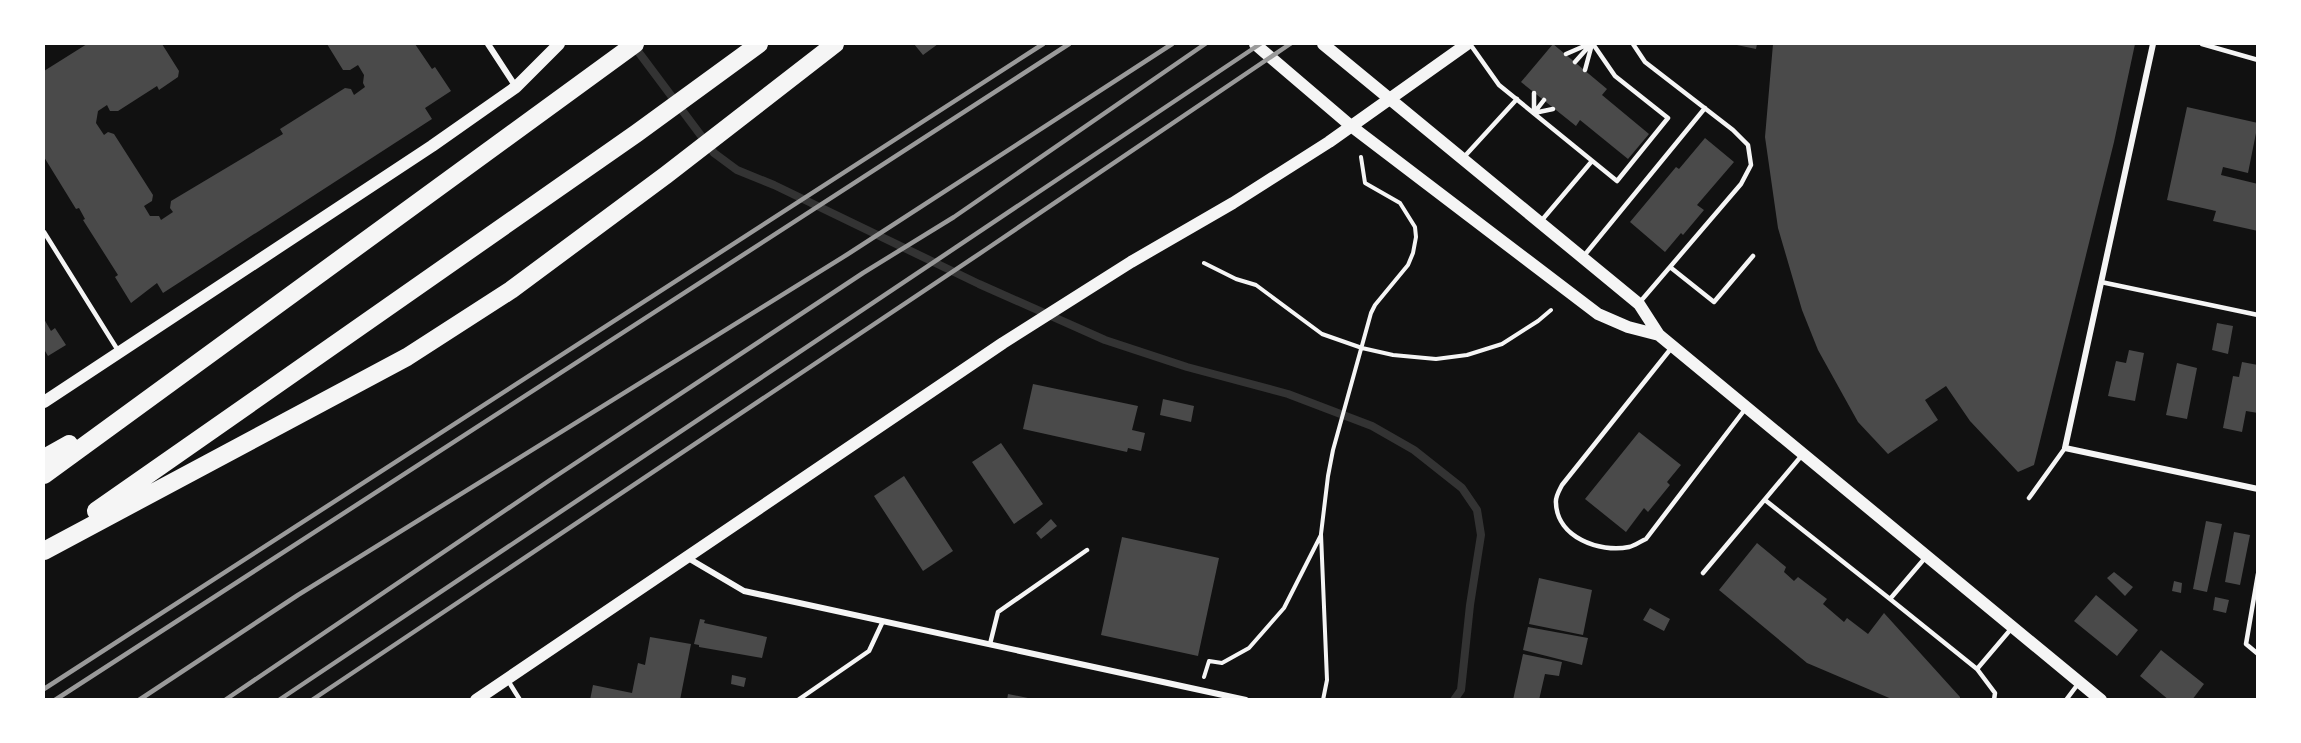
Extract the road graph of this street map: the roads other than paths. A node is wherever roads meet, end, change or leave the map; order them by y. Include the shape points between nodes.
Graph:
1 (488, 44) edge
2 (559, 44) edge
3 (635, 44) edge
4 (759, 44) edge
5 (835, 44) edge
6 (1255, 44) edge
7 (1323, 44) edge
8 (1468, 44) edge
9 (1591, 44) edge
10 (1633, 44) edge
11 (2153, 44) edge
12 (2202, 44) edge
13 (1566, 54) dead end
14 (2258, 60) edge
15 (1575, 62) dead end
16 (1585, 70) dead end
17 (516, 87) junction
18 (1534, 93) dead end
19 (1390, 99) junction
20 (1517, 99) junction
21 (1544, 100) dead end
22 (1705, 108) junction
23 (1553, 109) dead end
24 (1534, 113) junction
25 (1351, 126) junction
26 (1462, 159) junction
27 (1592, 161) junction
28 (1540, 223) junction
29 (44, 232) edge
30 (1753, 256) dead end
31 (1582, 258) junction
32 (1670, 267) junction
33 (2101, 282) junction
34 (1639, 304) junction
35 (2258, 315) edge
36 (1659, 335) junction
37 (1673, 346) junction
38 (119, 352) junction
39 (44, 402) edge
40 (1746, 408) junction
41 (127, 414) junction
42 (2065, 448) junction
43 (1803, 454) junction
44 (44, 458) edge
45 (44, 475) edge
46 (2258, 489) edge
47 (2029, 498) dead end
48 (1765, 500) junction
49 (44, 549) edge
50 (1087, 550) dead end
51 (1927, 556) junction
52 (688, 558) junction
53 (1703, 573) dead end
54 (2258, 574) edge
55 (1890, 599) junction
56 (883, 621) junction
57 (2013, 627) junction
58 (990, 644) junction
59 (2258, 654) edge
60 (1977, 669) junction
61 (507, 679) junction
62 (2079, 681) junction
63 (476, 699) edge
64 (520, 699) edge
65 (798, 699) edge
66 (1244, 699) edge
67 (1994, 699) edge
68 (2066, 699) edge
69 (2101, 699) edge

1 - 17 street
2 - 17 main road
3 - 41 highway
4 - 49 highway
5 - 49 highway via 511,290 407,357
6 - 25 main road
7 - 19 main road
8 - 19 main road
8 - 20 lane via 1500,85
9 - 13 lane
9 - 15 lane
9 - 16 lane
9 - 27 lane via 1615,76 1668,118 1617,181
10 - 22 lane via 1645,62
11 - 33 street
12 - 14 lane
17 - 38 main road
18 - 24 lane
19 - 25 main road
19 - 26 main road
20 - 24 lane
20 - 26 lane
21 - 24 lane
22 - 31 lane
22 - 32 lane via 1748,145 1751,165 1741,184
23 - 24 lane
24 - 27 lane
25 - 36 main road via 1598,314
25 - 52 main road via 1003,343
26 - 28 main road
27 - 28 lane
28 - 31 main road
29 - 38 lane
30 - 32 lane via 1714,302
31 - 34 main road
32 - 34 lane
33 - 35 lane
33 - 42 street
34 - 36 main road
36 - 37 main road
37 - 40 main road
37 - 40 lane via 1562,485 1555,500 1563,527 1597,546 1629,547 1646,539
38 - 39 main road
40 - 43 main road
41 - 44 highway
41 - 45 highway
42 - 46 street
42 - 47 lane
43 - 48 lane
43 - 51 main road
48 - 53 lane
48 - 55 lane
50 - 58 lane via 998,612
51 - 55 lane
51 - 57 main road
52 - 56 street via 744,591
52 - 61 main road
54 - 59 lane via 2246,644
55 - 60 lane
56 - 58 street
56 - 65 lane via 869,651
57 - 60 lane
57 - 62 main road
58 - 66 street
60 - 67 lane via 1995,693
61 - 63 main road
61 - 64 lane
62 - 68 lane
62 - 69 main road

